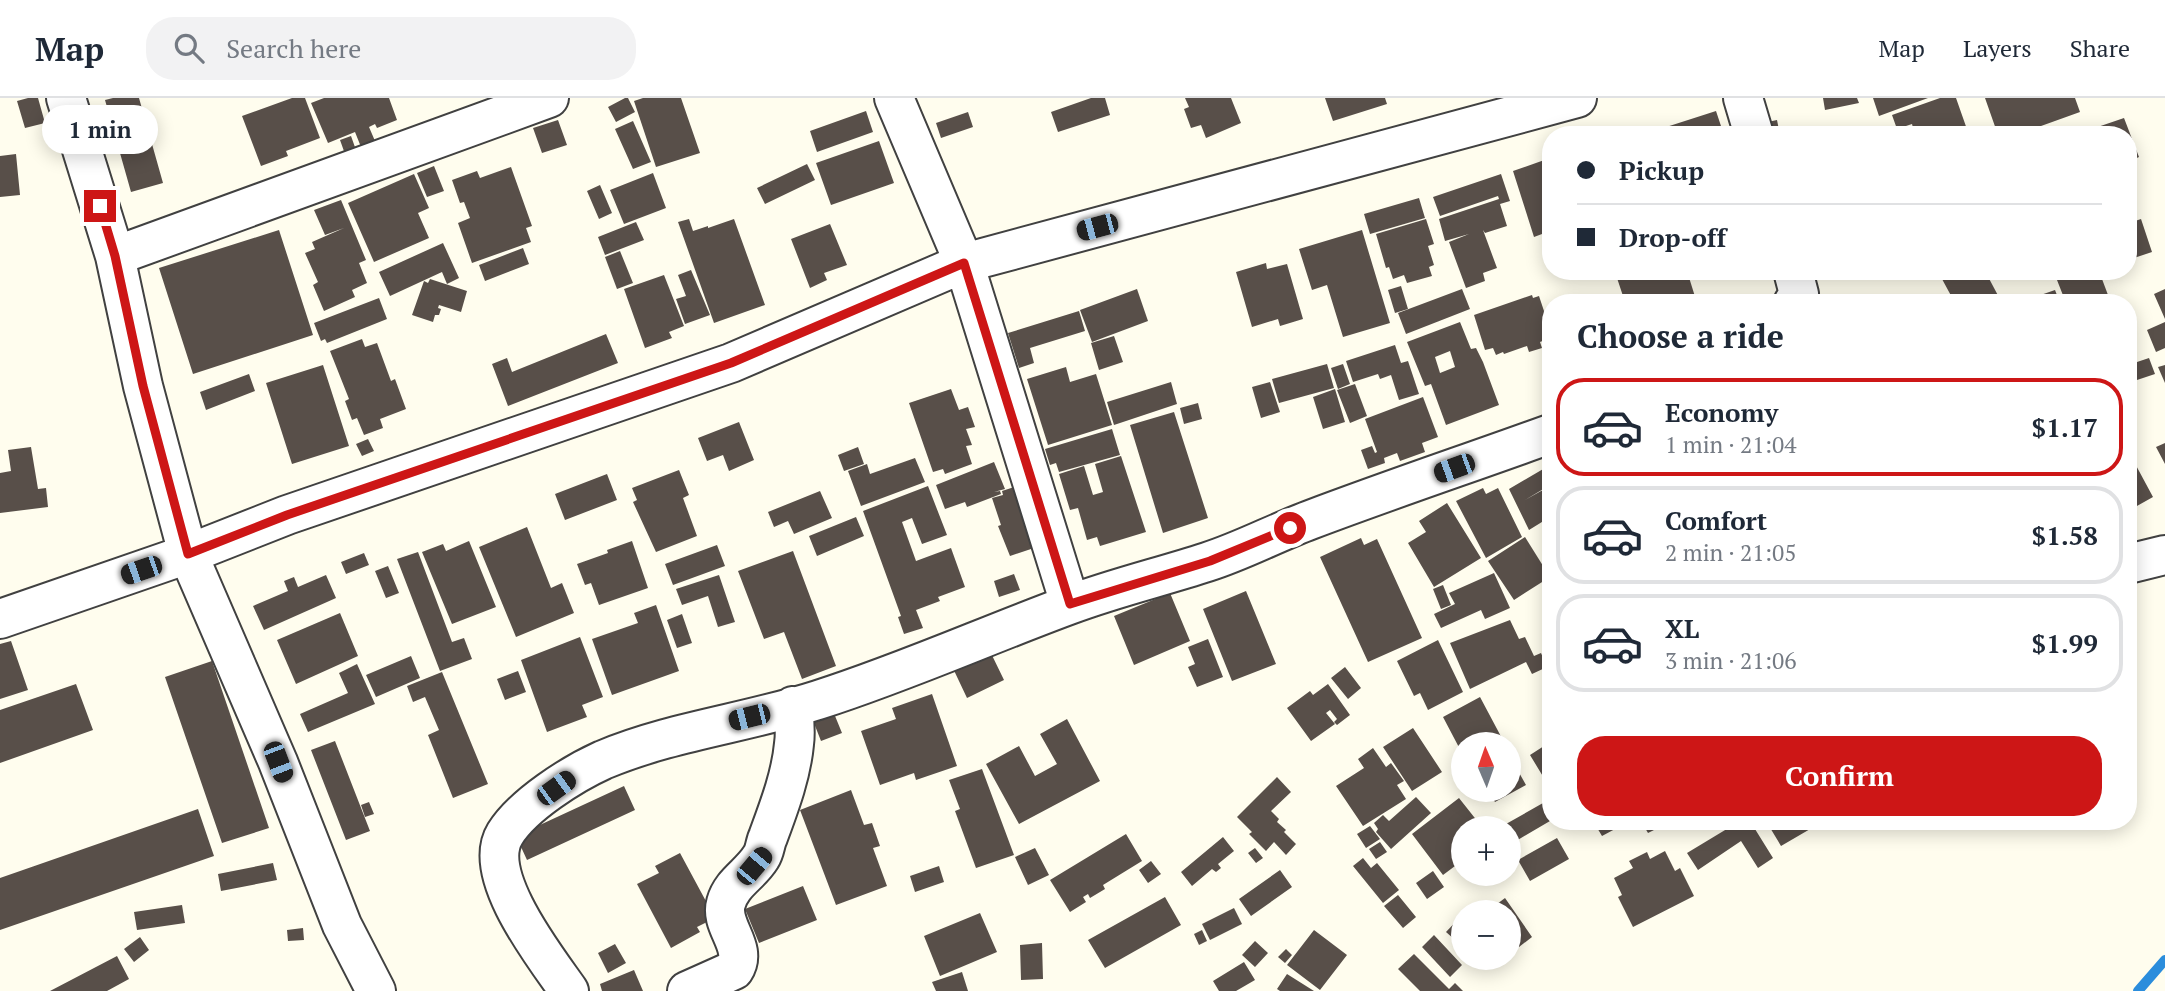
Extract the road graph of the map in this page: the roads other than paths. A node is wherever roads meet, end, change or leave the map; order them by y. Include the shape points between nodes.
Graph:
1 (66, 98) edge
2 (549, 98) edge
3 (894, 98) edge
4 (1577, 98) edge
5 (1743, 98) edge
6 (1751, 126) edge
7 (115, 256) junction
8 (964, 263) junction
9 (1542, 437) edge
10 (188, 554) junction
11 (2165, 555) edge
12 (2137, 562) edge
13 (1070, 604) junction
14 (0, 619) edge
15 (793, 706) junction
16 (376, 991) edge
17 (569, 991) edge
18 (687, 991) edge

1 - 7 street
2 - 7 street
3 - 8 street
4 - 8 street
5 - 6 street
7 - 10 street via 143,386
8 - 10 street via 731,363 287,515
8 - 13 street
9 - 13 street via 1309,520 1210,561
10 - 14 street
10 - 16 street via 342,925
11 - 12 street
13 - 15 street via 917,665
15 - 17 street via 632,748 576,774 514,822 500,846 501,876 532,939
15 - 18 street via 794,743 775,821 763,855 729,893 724,908 738,963 734,970

